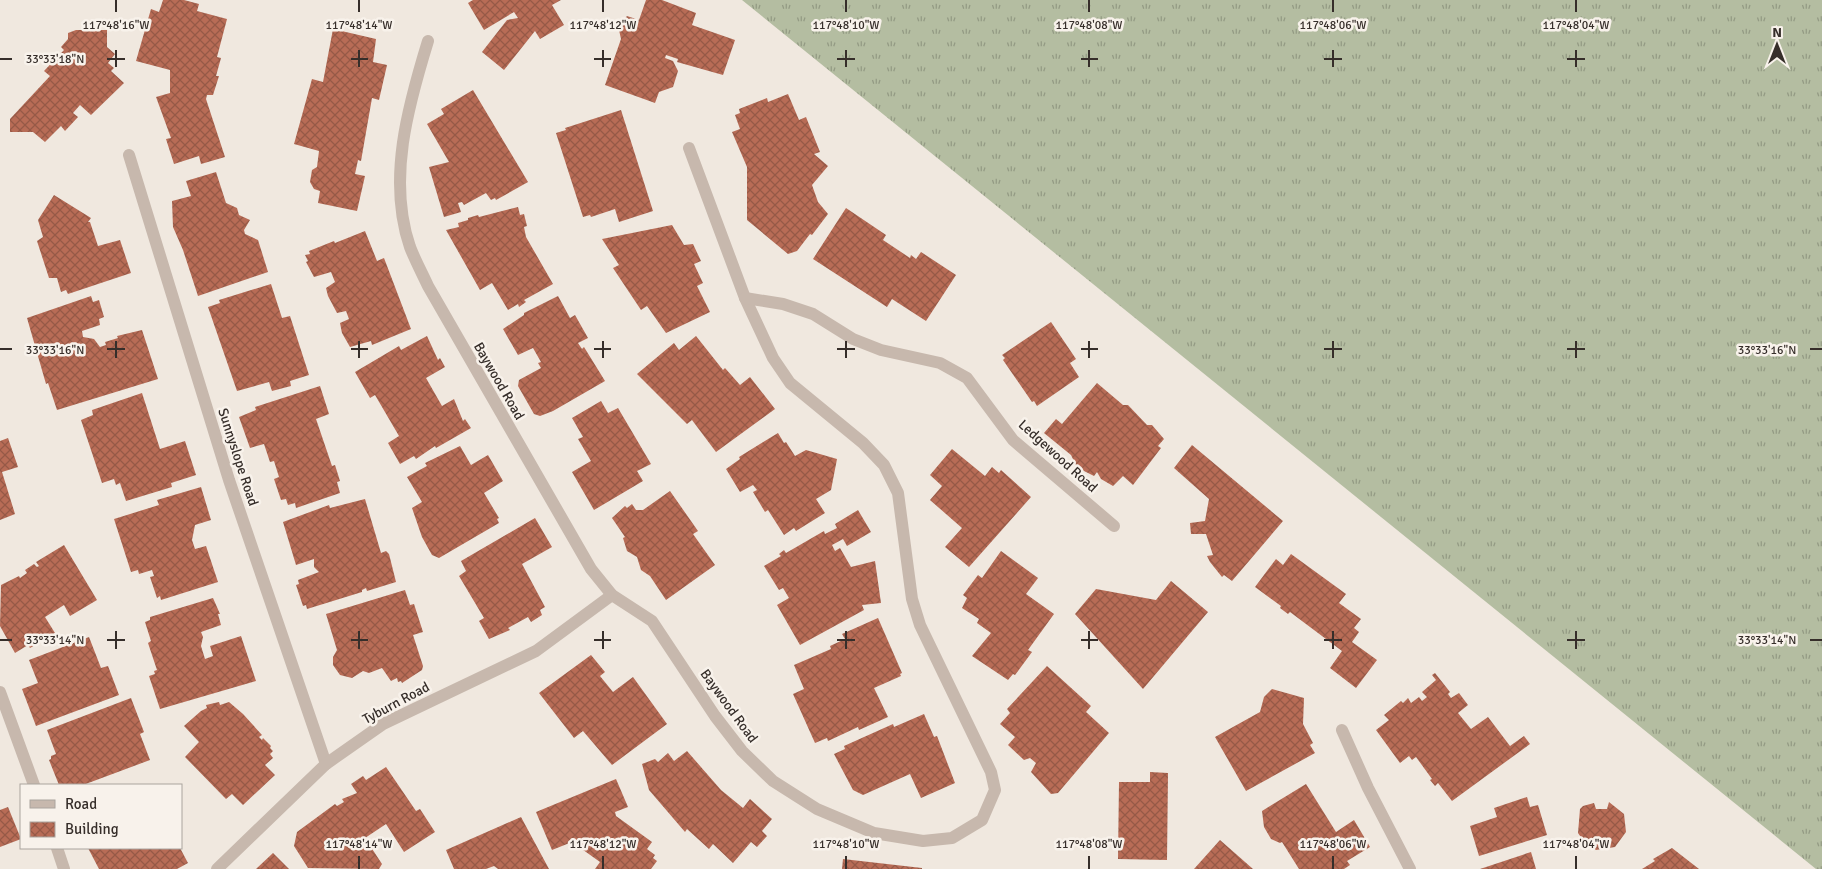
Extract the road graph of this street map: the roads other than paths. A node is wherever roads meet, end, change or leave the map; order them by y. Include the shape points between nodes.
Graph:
1 (428, 41) dead end
2 (689, 148) dead end
3 (129, 156) dead end
4 (745, 298) junction
5 (1114, 526) dead end
6 (612, 595) junction
7 (0, 692) edge
8 (1342, 730) dead end
9 (326, 764) junction
10 (34, 784) edge
11 (57, 849) edge
12 (64, 869) edge
13 (217, 869) edge
14 (1410, 869) edge

1 - 6 street, Baywood Road via 405,126 400,172 402,214 410,247 428,286 513,435 591,569
2 - 4 street, Baywood Road
3 - 9 street, Sunnyslope Road via 229,480
4 - 5 street, Ledgewood Road via 783,304 813,314 881,350 940,363 967,378 1013,440
4 - 6 street, Baywood Road via 773,358 790,383 863,443 884,465 898,493 912,599 920,625 990,772 995,790 982,820 952,838 923,841 874,833 817,809 773,781 742,751 714,716 652,621
6 - 9 street, Tyburn Road via 536,651 383,724
7 - 10 street
8 - 14 street
9 - 13 street, Tyburn Road
11 - 12 street

